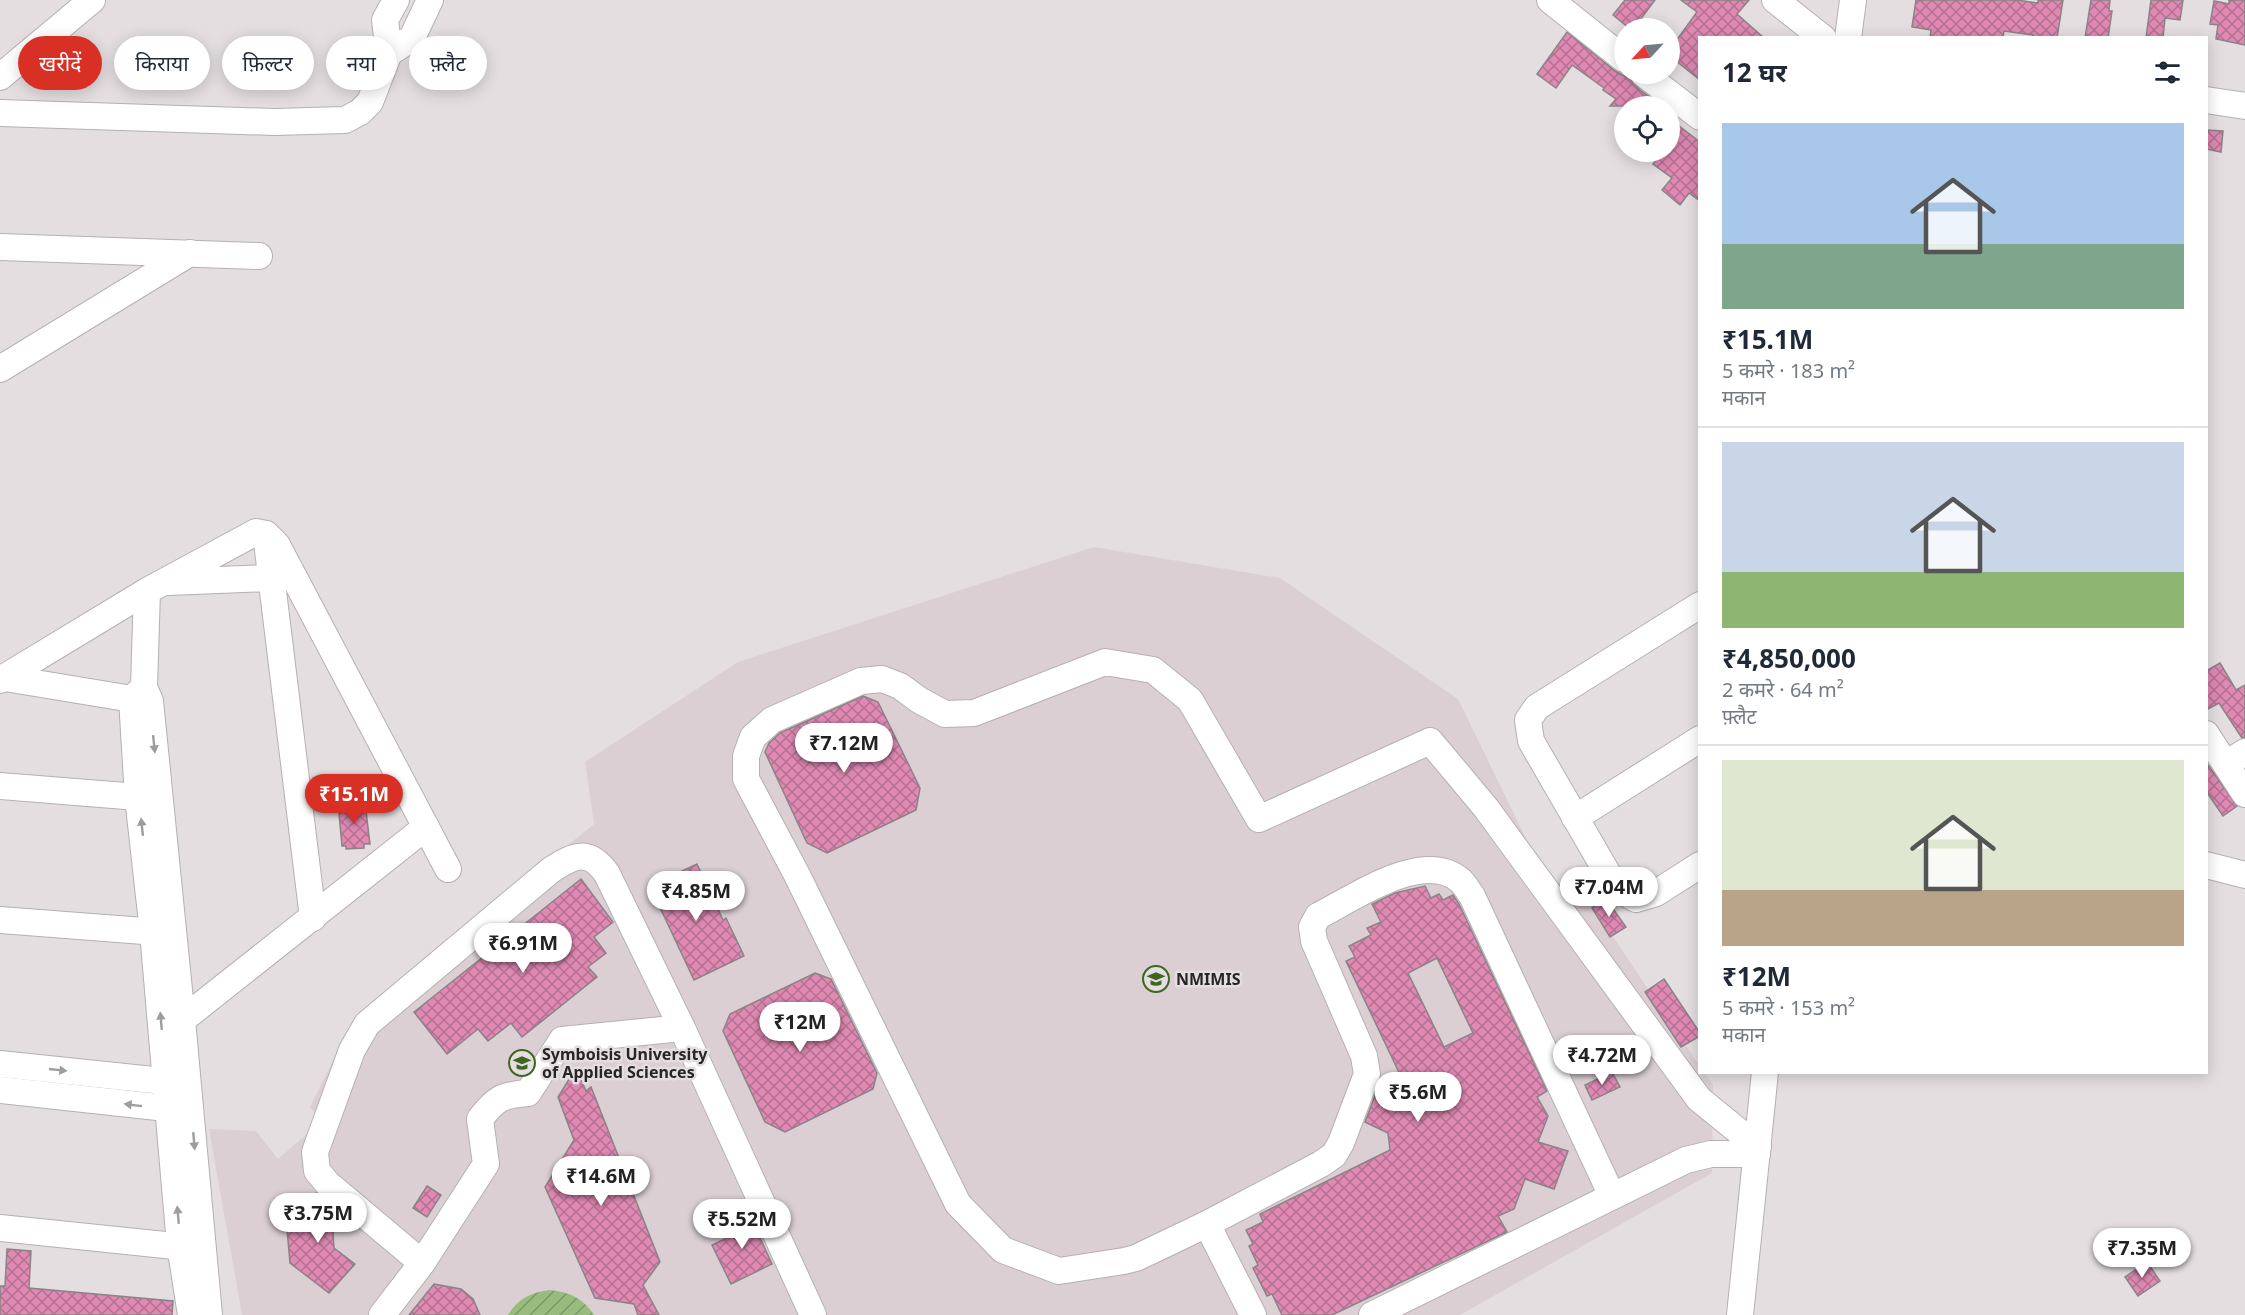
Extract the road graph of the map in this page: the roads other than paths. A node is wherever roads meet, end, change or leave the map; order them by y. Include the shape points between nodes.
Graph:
1 (92, 0) edge
2 (396, 0) edge
3 (430, 0) edge
4 (1550, 0) edge
5 (1775, 0) edge
6 (1853, 0) edge
7 (387, 36) edge
8 (1820, 36) edge
9 (1848, 36) edge
10 (397, 47) edge
11 (1614, 50) edge
12 (0, 77) edge
13 (1657, 84) edge
14 (375, 90) edge
15 (2208, 100) edge
16 (2245, 106) edge
17 (0, 113) edge
18 (1698, 115) edge
19 (0, 247) edge
20 (190, 253) junction
21 (259, 255) dead end
22 (0, 369) edge
23 (266, 534) junction
24 (270, 578) junction
25 (154, 586) junction
26 (1698, 606) edge
27 (3, 679) edge
28 (138, 693) junction
29 (2208, 736) edge
30 (1698, 740) edge
31 (2236, 758) edge
32 (0, 786) edge
33 (2245, 794) edge
34 (149, 796) junction
35 (1575, 818) junction
36 (426, 827) junction
37 (2208, 865) edge
38 (1698, 866) edge
39 (448, 869) dead end
40 (2245, 874) edge
41 (313, 918) junction
42 (0, 920) edge
43 (162, 933) junction
44 (182, 1020) junction
45 (682, 1028) junction
46 (0, 1064) edge
47 (1765, 1074) edge
48 (177, 1082) junction
49 (0, 1090) edge
50 (180, 1110) junction
51 (1757, 1151) junction
52 (1612, 1196) junction
53 (1207, 1224) junction
54 (0, 1228) edge
55 (192, 1247) junction
56 (422, 1263) junction
57 (191, 1315) edge
58 (209, 1315) edge
59 (382, 1315) edge
60 (813, 1315) edge
61 (1253, 1315) edge
62 (1372, 1315) edge
63 (1740, 1315) edge

1 - 12 street
2 - 7 street via 385,20
3 - 10 street via 411,38
4 - 11 street
5 - 8 street
6 - 9 street
13 - 18 street
14 - 17 street via 370,102 345,120 274,122
15 - 16 street
19 - 20 street
20 - 21 street
20 - 22 street
23 - 24 street
23 - 25 street via 256,532
23 - 36 street via 277,545
24 - 25 street
24 - 41 street
25 - 27 street
25 - 28 street
26 - 35 street via 1537,707 1528,720 1531,741
27 - 28 street
28 - 34 street
29 - 31 street
30 - 35 street
31 - 33 street
32 - 34 street
34 - 43 street
35 - 38 street via 1616,888 1636,899 1656,893
36 - 39 street
36 - 41 street
37 - 40 street
41 - 44 street
42 - 43 street
43 - 44 street
48 -> 43 street
44 - 48 street
45 - 56 street via 562,1041 528,1093 505,1095 492,1103 480,1119 486,1164
45 - 56 street via 607,874 598,862 585,856 568,859 551,870 367,1024 352,1050 315,1152 317,1171
45 - 60 street
46 -> 48 street
47 - 51 street
48 - 50 street
50 -> 49 street
50 - 55 street
51 - 52 street via 1701,1155
51 - 53 street via 1699,1099 1486,808 1431,741 1258,819 1190,700 1153,670 1105,662 974,713 945,714 900,686 882,679 861,681 772,720 753,737 746,756 746,779 958,1204 1003,1250 1059,1271 1136,1258
51 - 63 street
52 - 53 street via 1472,896 1461,881 1444,872 1427,870 1394,878 1318,916 1312,927 1314,941 1364,1056 1368,1074 1334,1155
52 - 62 street
53 - 61 street
54 - 55 street
55 - 57 street
55 - 58 street
56 - 59 street

